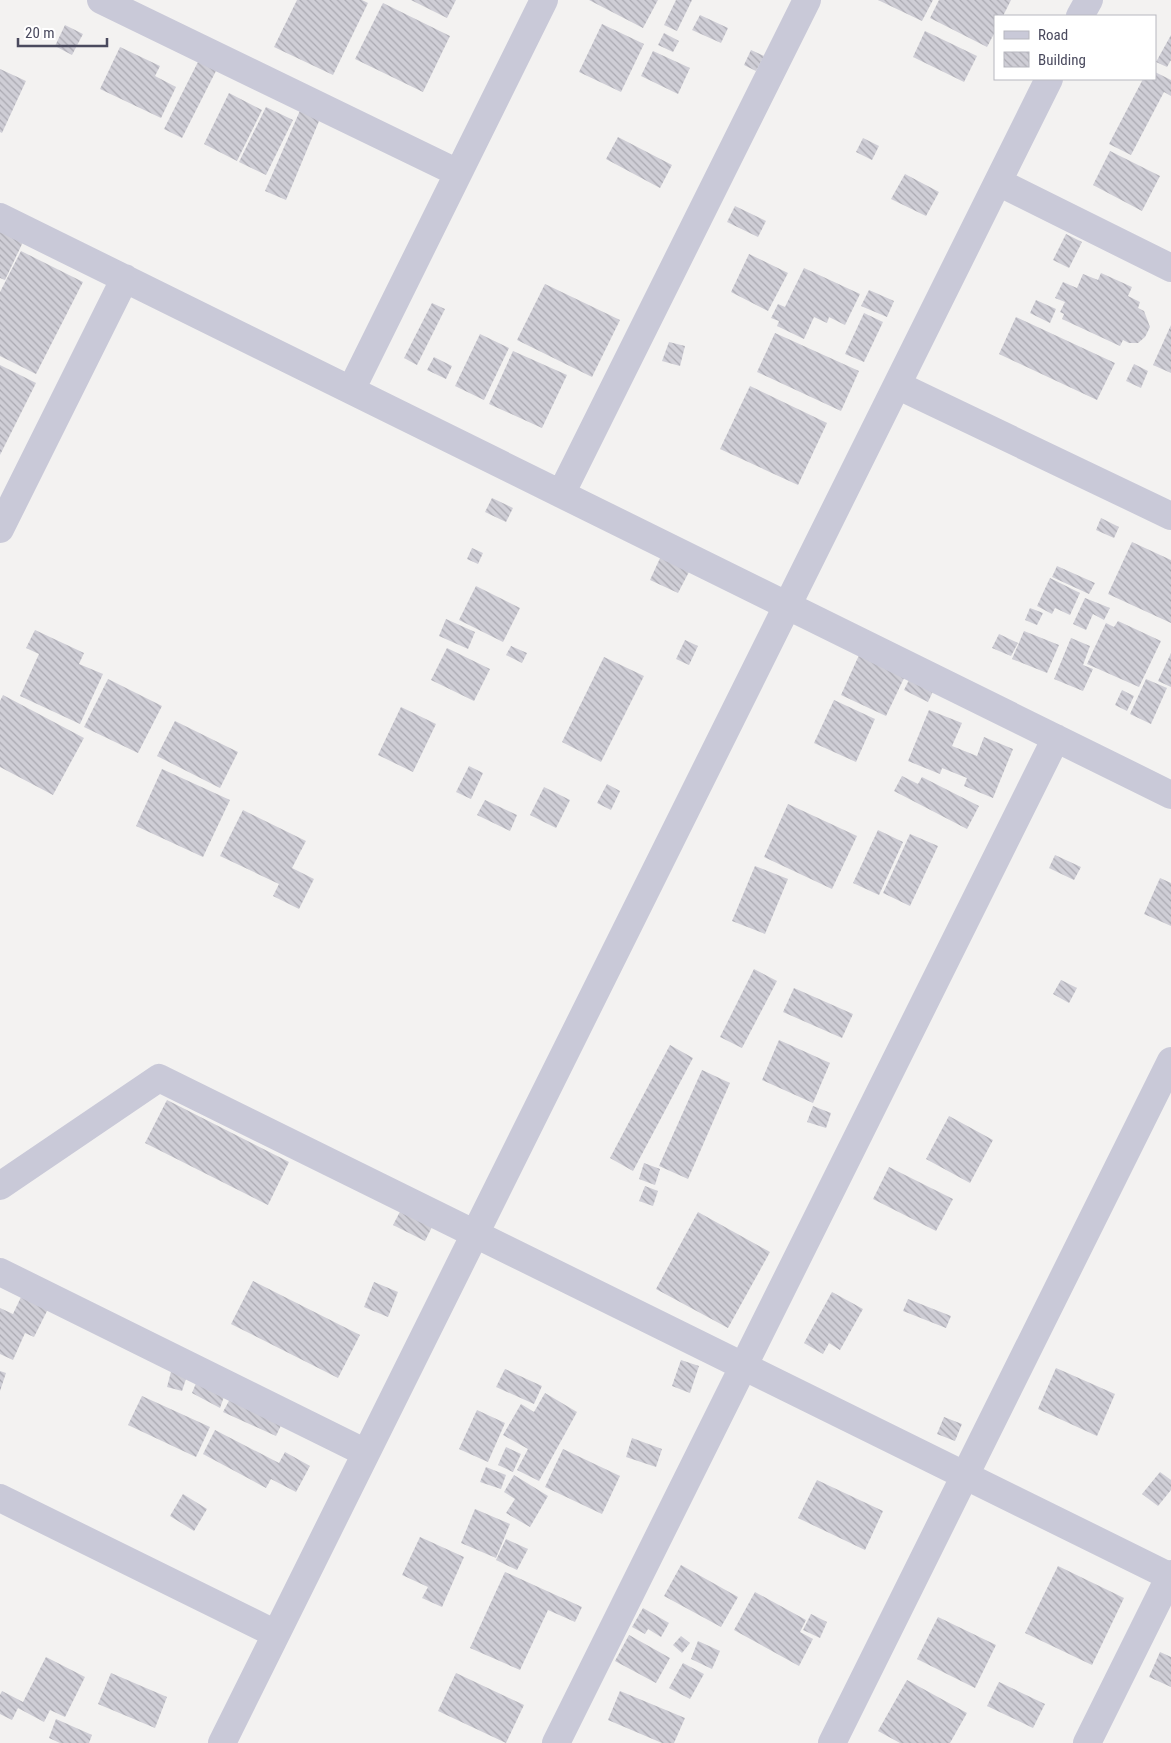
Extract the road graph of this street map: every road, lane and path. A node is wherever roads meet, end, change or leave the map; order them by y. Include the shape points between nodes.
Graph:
1 (101, 0) edge
2 (544, 0) edge
3 (807, 0) edge
4 (1088, 0) edge
5 (1080, 15) edge
6 (1049, 80) edge
7 (458, 173) junction
8 (998, 182) junction
9 (0, 217) edge
10 (1171, 268) edge
11 (125, 278) junction
12 (897, 385) junction
13 (351, 390) junction
14 (561, 494) junction
15 (1171, 516) edge
16 (0, 529) edge
17 (788, 606) junction
18 (1056, 738) junction
19 (1171, 795) edge
20 (1171, 1061) edge
21 (0, 1186) edge
22 (475, 1233) junction
23 (0, 1272) edge
24 (744, 1366) junction
25 (366, 1453) junction
26 (965, 1475) junction
27 (0, 1498) edge
28 (1171, 1576) edge
29 (276, 1634) junction
30 (222, 1743) edge
31 (556, 1743) edge
32 (832, 1743) edge
33 (1087, 1743) edge

1 - 7 street
2 - 7 street
3 - 14 street
4 - 5 street
6 - 8 street
7 - 13 street
8 - 10 street
8 - 12 street
9 - 11 street
11 - 13 street
11 - 16 street
12 - 15 street
12 - 17 street
13 - 14 street
14 - 17 street
17 - 18 street
17 - 22 street
18 - 19 street
18 - 24 street
20 - 26 street
21 - 22 street via 159,1078
22 - 24 street
22 - 25 street
23 - 25 street
24 - 26 street
24 - 31 street
25 - 29 street
26 - 28 street
26 - 32 street
27 - 29 street
28 - 33 street
29 - 30 street

